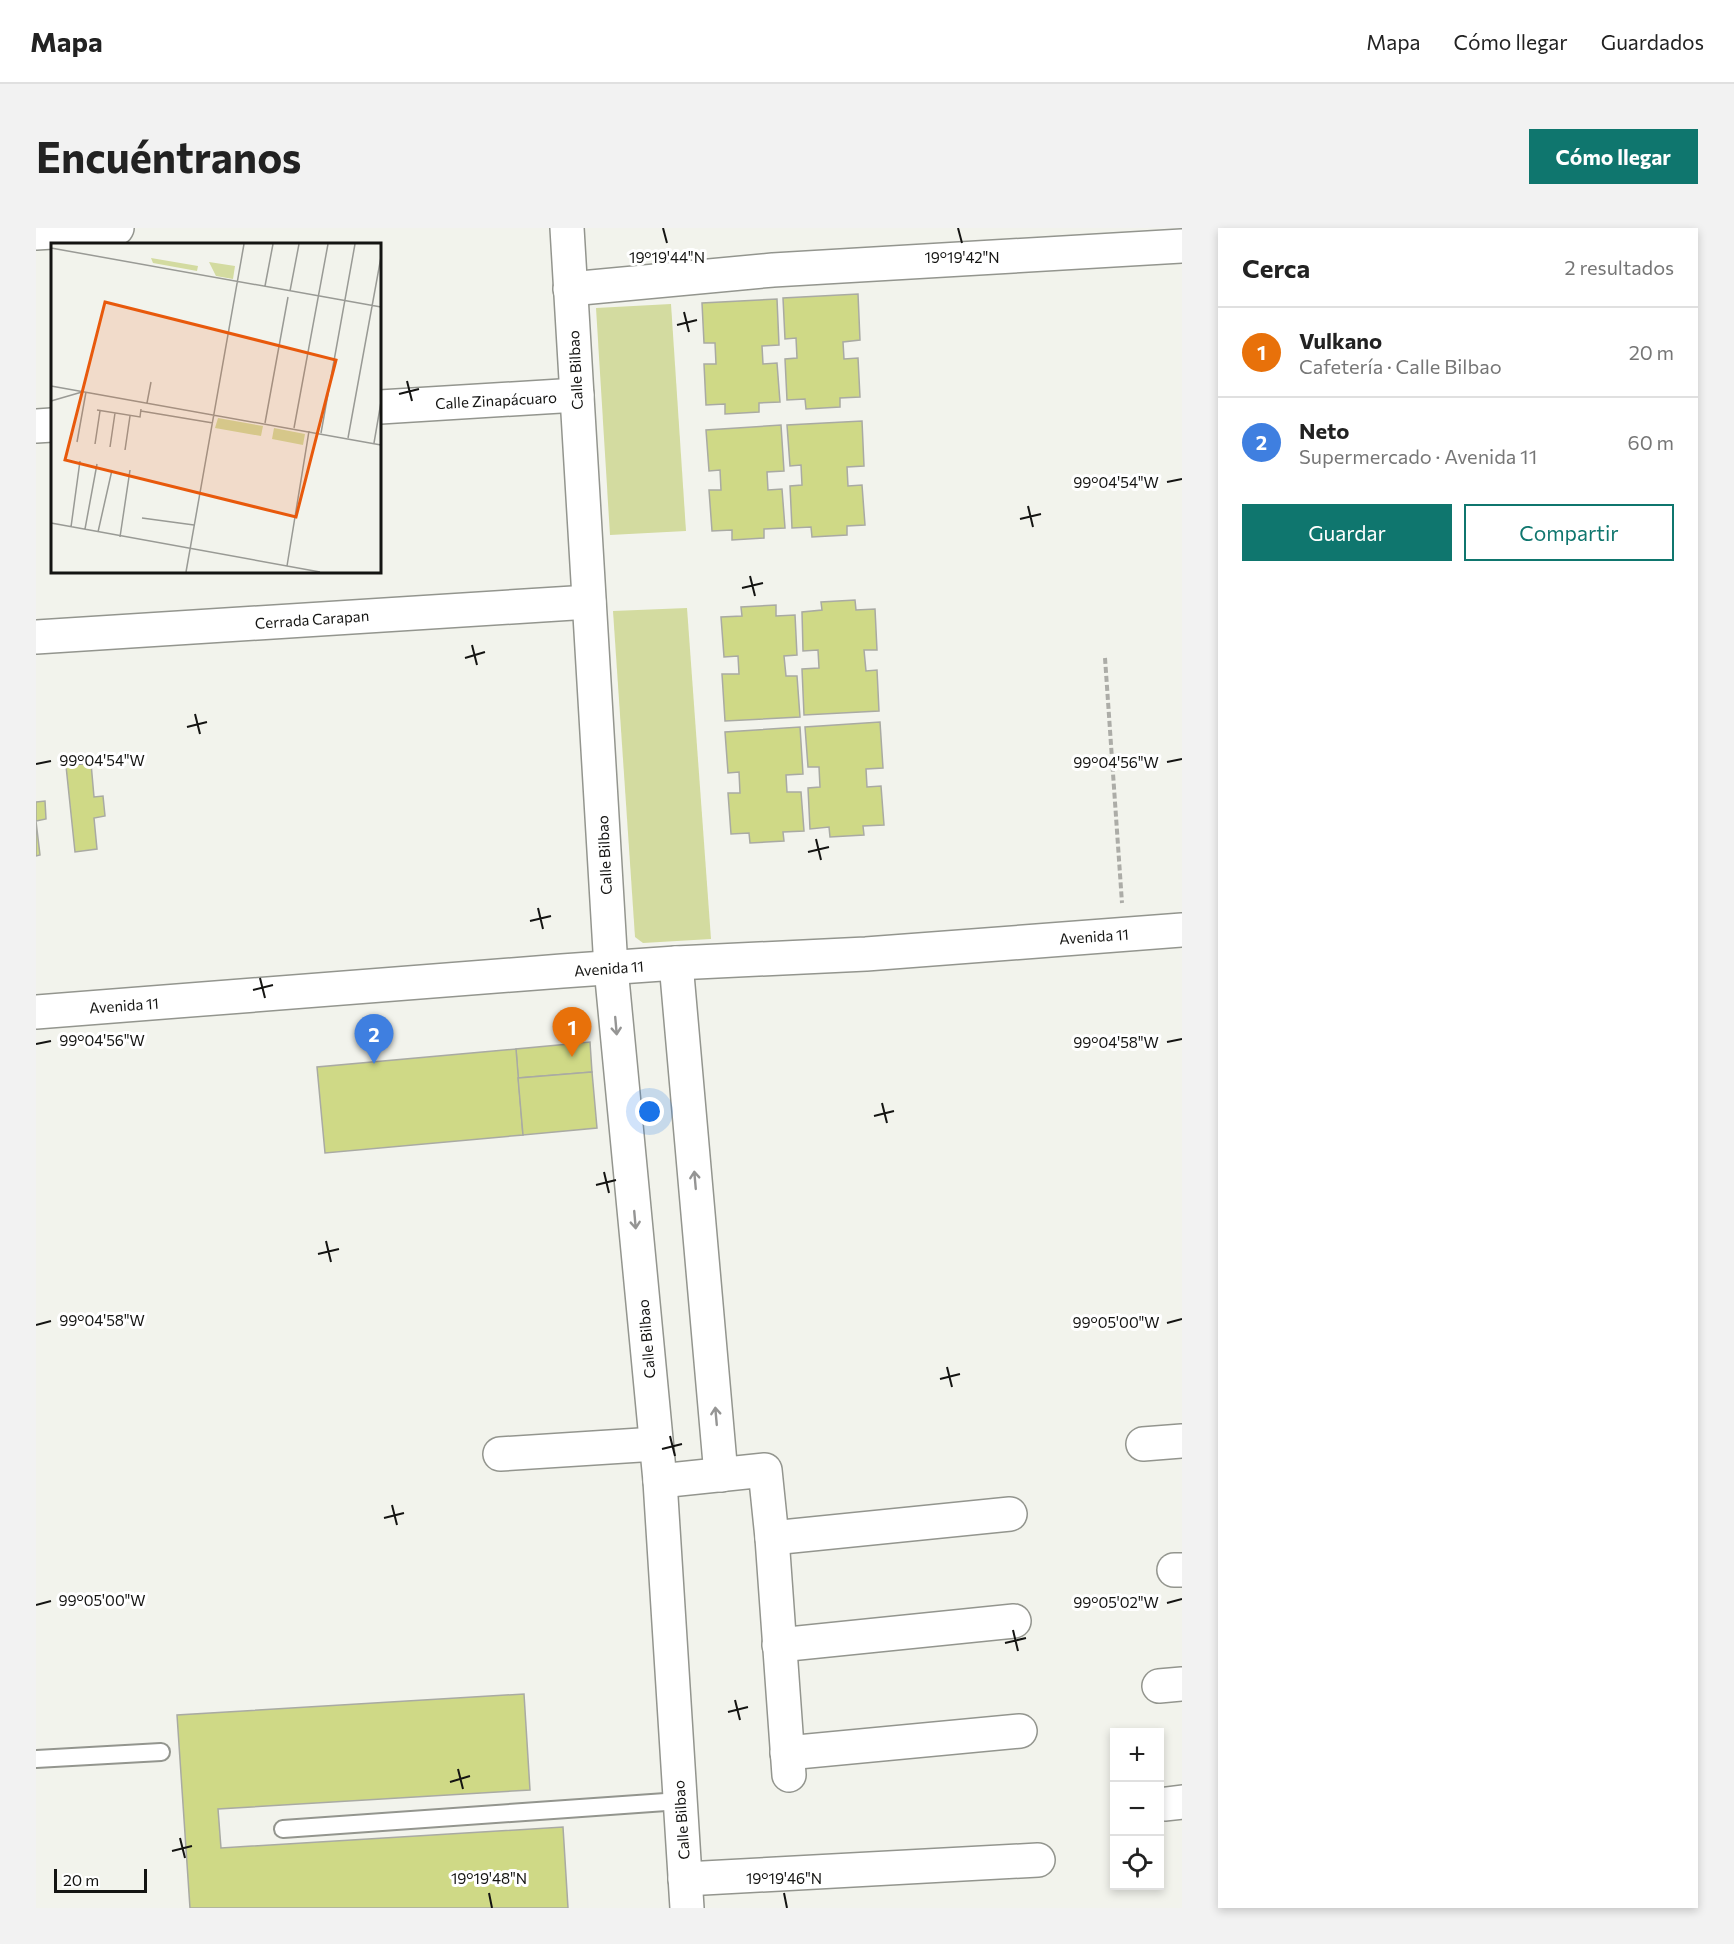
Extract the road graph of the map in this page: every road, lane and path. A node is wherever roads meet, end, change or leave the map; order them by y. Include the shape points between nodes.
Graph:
1 (117, 228) edge
2 (567, 228) edge
3 (36, 233) edge
4 (1182, 246) edge
5 (570, 289) junction
6 (577, 395) junction
7 (381, 407) edge
8 (51, 425) edge
9 (36, 426) edge
10 (589, 602) junction
11 (36, 637) edge
12 (1105, 658) dead end
13 (1182, 930) edge
14 (1125, 934) junction
15 (676, 963) junction
16 (611, 968) junction
17 (36, 1012) edge
18 (1182, 1441) edge
19 (656, 1444) junction
20 (1143, 1444) dead end
21 (500, 1454) dead end
22 (721, 1474) junction
23 (660, 1481) junction
24 (1011, 1514) dead end
25 (772, 1538) junction
26 (1014, 1621) dead end
27 (779, 1645) junction
28 (1020, 1731) dead end
29 (161, 1752) dead end
30 (36, 1759) edge
31 (680, 1801) junction
32 (283, 1829) dead end
33 (1038, 1860) dead end
34 (686, 1893) edge

1 - 3 street
2 - 5 street, Calle Bilbao
4 - 5 street via 773,270
5 - 6 street, Calle Bilbao
6 - 7 street, Calle Zinapácuaro
6 - 10 street, Calle Bilbao
8 - 9 street
10 - 11 street, Cerrada Carapan
10 - 16 street, Calle Bilbao
12 - 14 path
13 - 14 street, Avenida 11
14 - 15 street, Avenida 11 via 866,954
15 - 16 street, Avenida 11
22 -> 15 street
16 - 17 street, Avenida 11
16 -> 19 street, Calle Bilbao
18 - 20 street
19 - 21 street
19 - 23 street, Calle Bilbao
22 - 23 street
22 - 25 street via 765,1470
23 - 31 street, Calle Bilbao
24 - 25 street
25 - 27 street
26 - 27 street
27 - 28 street via 788,1764
29 - 30 lane
31 - 32 lane
31 - 34 street, Calle Bilbao
33 - 34 street

